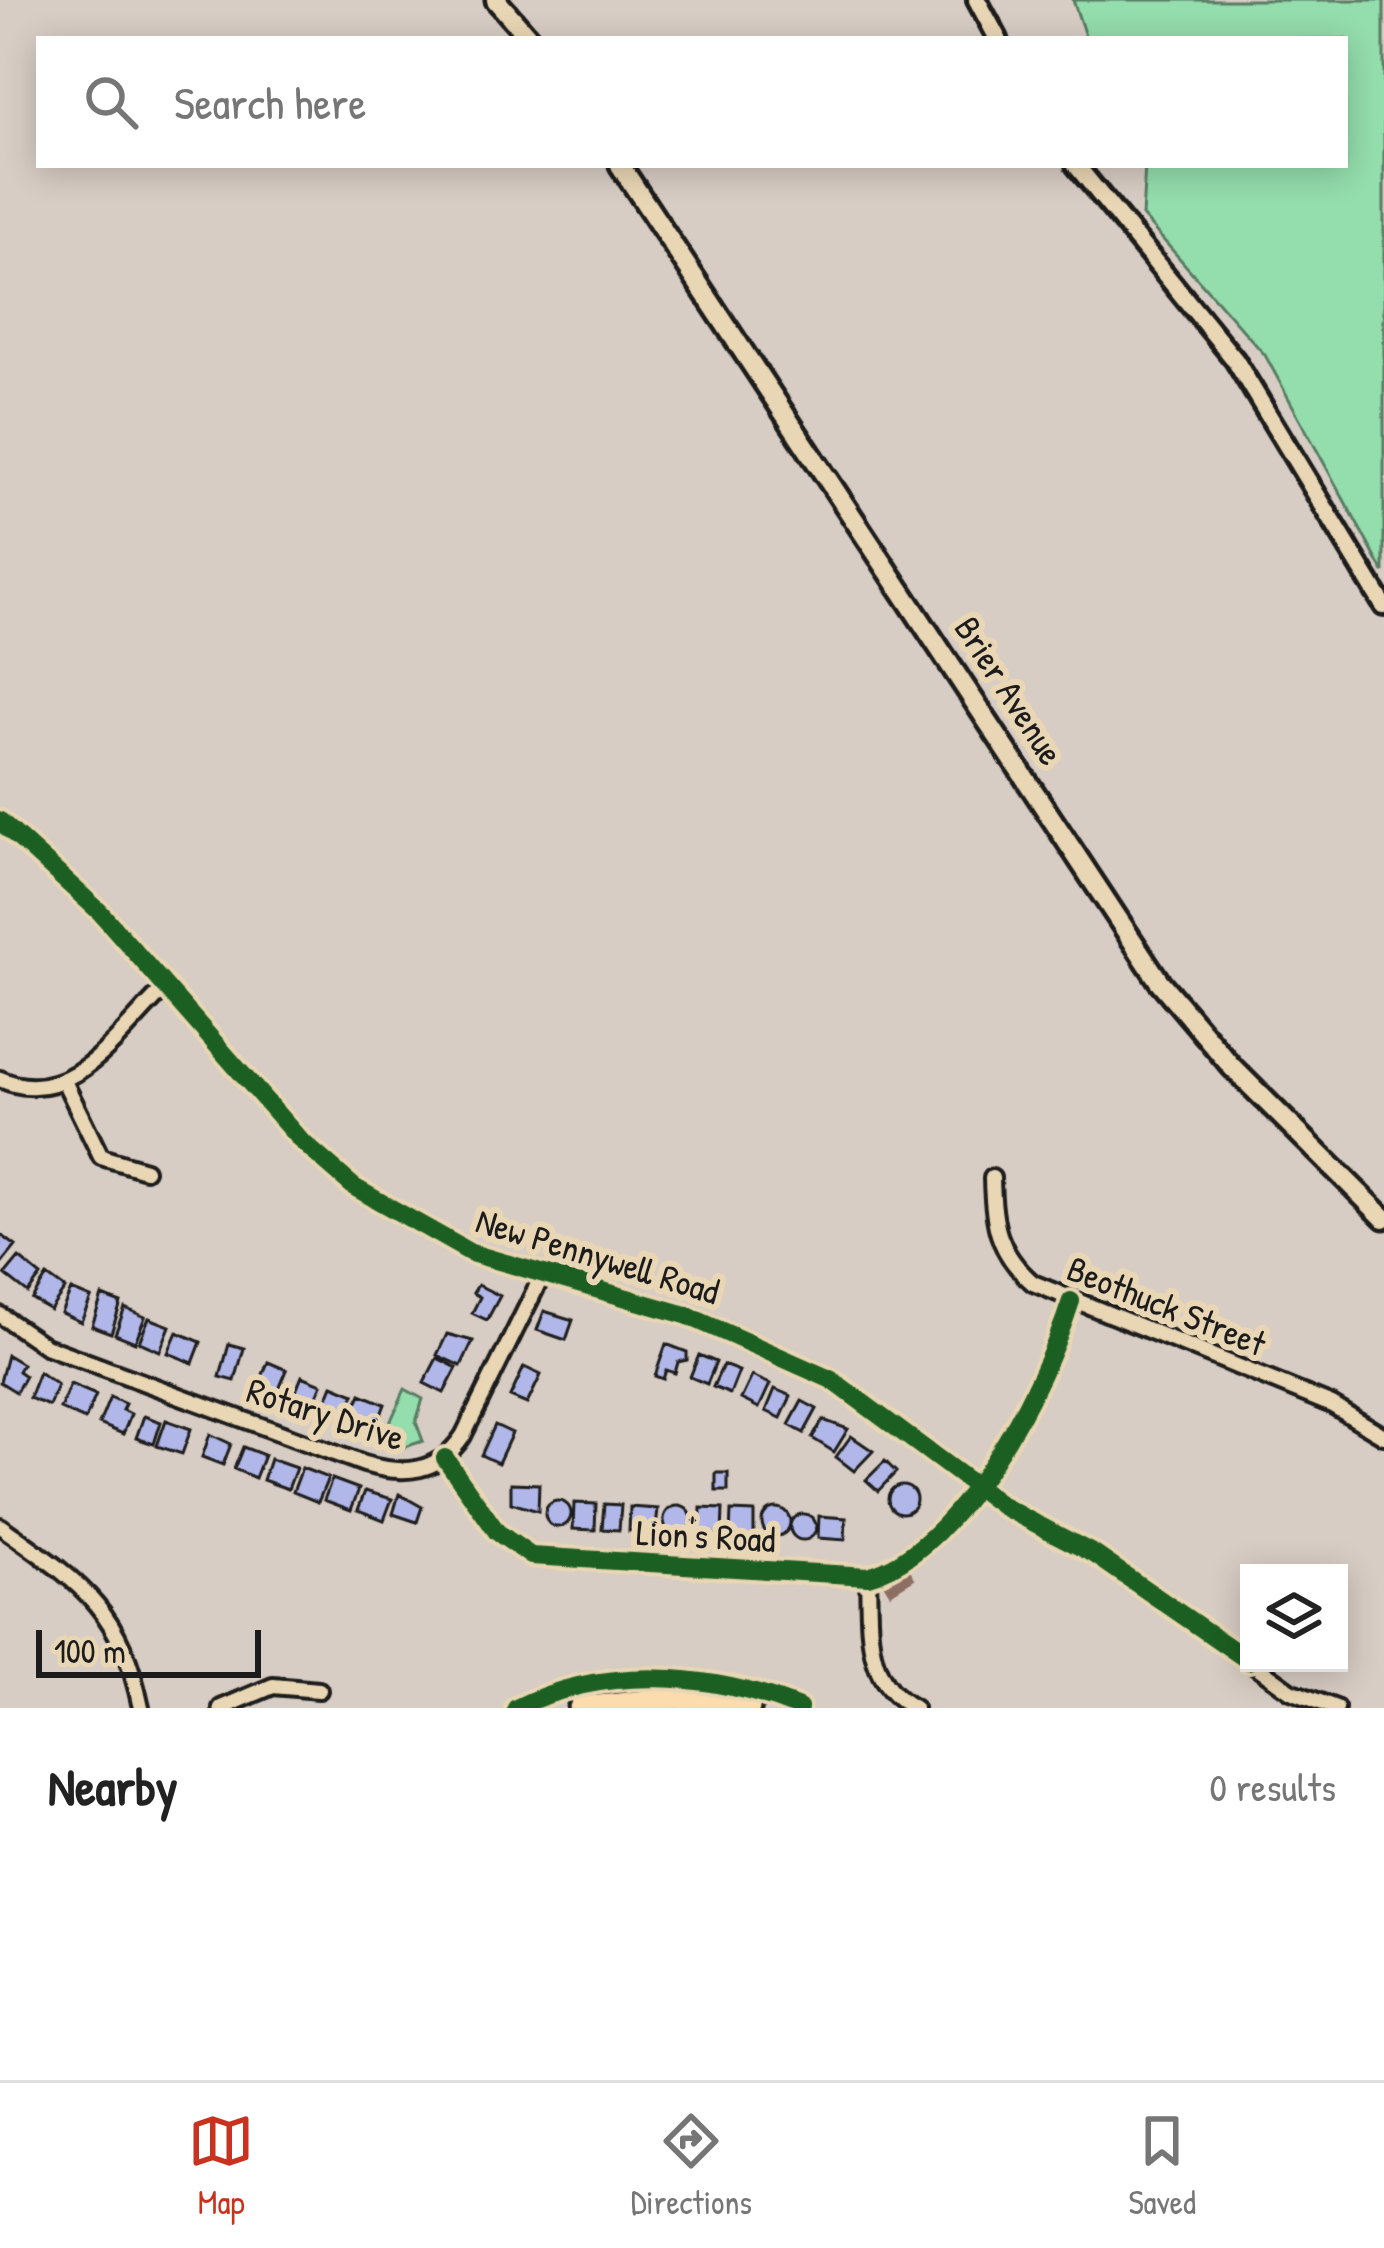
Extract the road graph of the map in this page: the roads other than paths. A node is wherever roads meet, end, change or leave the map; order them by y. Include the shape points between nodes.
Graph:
1 (496, 0) edge
2 (977, 0) edge
3 (527, 36) edge
4 (996, 36) edge
5 (622, 168) edge
6 (1078, 168) edge
7 (1384, 606) edge
8 (0, 821) edge
9 (166, 987) junction
10 (0, 1079) edge
11 (65, 1083) junction
12 (145, 1170) dead end
13 (992, 1178) dead end
14 (1384, 1218) edge
15 (542, 1276) junction
16 (1071, 1301) junction
17 (0, 1315) edge
18 (1384, 1436) edge
19 (445, 1458) junction
20 (974, 1486) junction
21 (0, 1526) edge
22 (868, 1576) junction
23 (1240, 1655) edge
24 (1264, 1672) edge
25 (320, 1690) dead end
26 (140, 1708) edge
27 (221, 1708) edge
28 (580, 1708) edge
29 (749, 1708) edge
30 (914, 1708) edge
31 (1336, 1708) edge

1 - 3 main road
2 - 4 street
5 - 14 main road, Brier Avenue via 1159,981 1232,1067
6 - 7 street via 1235,360
8 - 9 street, New Pennywell Road via 100,912
9 - 11 street
9 - 15 street, New Pennywell Road via 300,1140 353,1187 439,1238
10 - 11 street via 27,1088
11 - 12 street via 100,1157
13 - 16 street, Beothuck Street via 993,1225 1007,1258 1033,1283
15 - 19 street, Rotary Drive
15 - 20 street, New Pennywell Road via 686,1315 782,1354 861,1398
16 - 18 street, Beothuck Street via 1332,1405
16 - 20 street via 1034,1388
17 - 19 street, Rotary Drive via 45,1346 364,1464 411,1472
19 - 22 street, Lion's Road via 497,1532 531,1556
20 - 22 street via 920,1550
20 - 23 street, New Pennywell Road via 1094,1554
21 - 26 street via 105,1608 128,1655
22 - 30 street via 873,1661 897,1700
24 - 31 street, New Pennywell Road
25 - 27 street via 273,1686
28 - 29 main road via 678,1698

